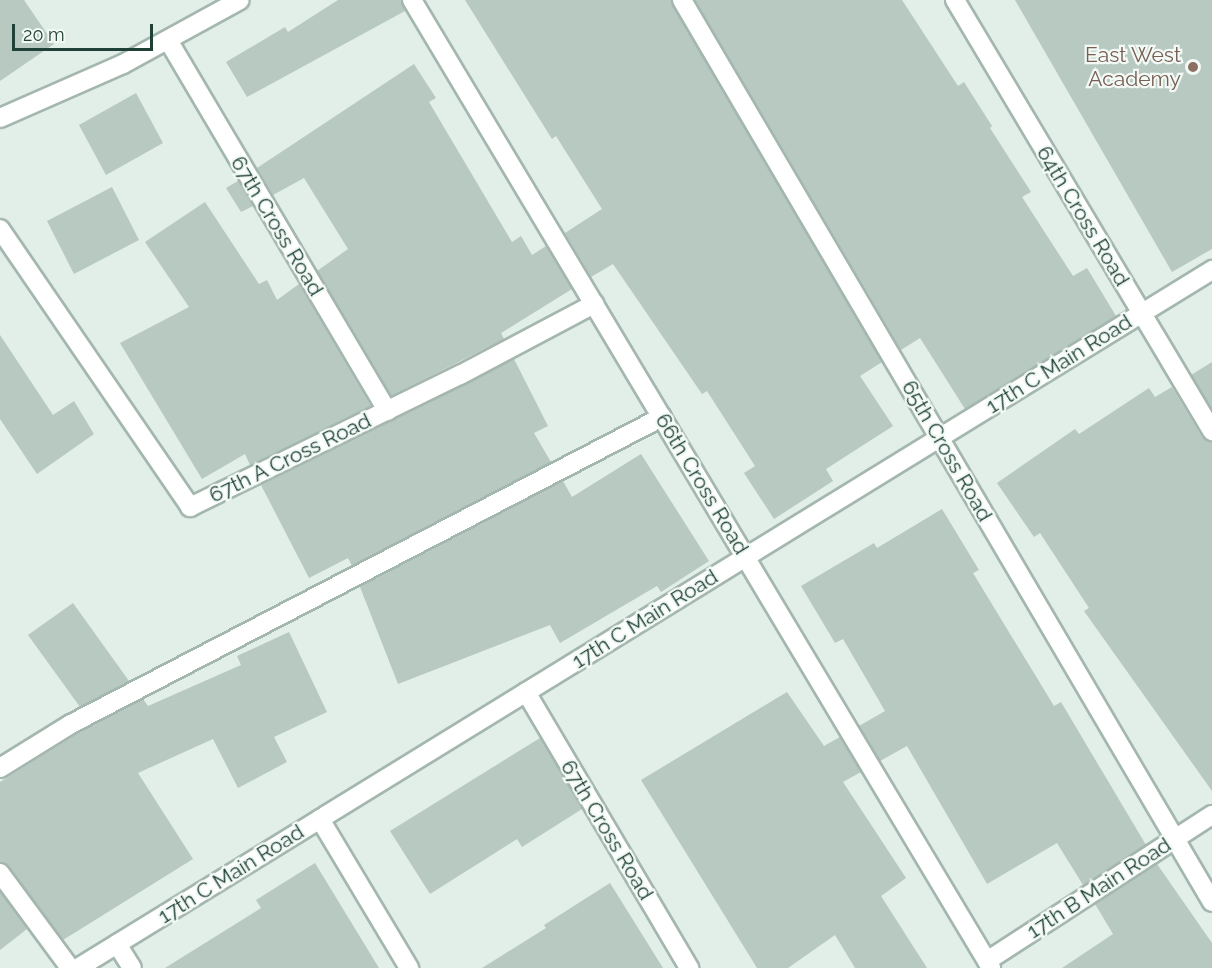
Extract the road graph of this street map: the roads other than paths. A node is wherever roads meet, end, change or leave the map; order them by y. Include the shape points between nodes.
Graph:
1 (240, 0) edge
2 (412, 0) edge
3 (682, 0) edge
4 (960, 2) edge
5 (168, 40) junction
6 (0, 118) edge
7 (0, 229) edge
8 (1212, 270) edge
9 (594, 304) junction
10 (1142, 314) junction
11 (387, 411) junction
12 (662, 417) junction
13 (1212, 431) edge
14 (939, 438) junction
15 (745, 557) junction
16 (526, 692) junction
17 (0, 768) edge
18 (1212, 815) edge
19 (320, 819) junction
20 (1174, 838) junction
21 (0, 873) edge
22 (1212, 902) edge
23 (117, 944) junction
24 (989, 965) edge
25 (70, 968) edge
26 (78, 968) edge
27 (132, 968) edge
28 (409, 968) edge
29 (689, 968) edge

1 - 5 street
2 - 9 street, 66th Cross Road
3 - 14 street, 65th Cross Road
4 - 10 street, 64th Cross Road
5 - 6 street
5 - 11 street, 67th Cross Road
7 - 11 street, 67th A Cross Road via 190,507
8 - 10 street, 17th C Main Road
9 - 11 street, 67th A Cross Road
9 - 12 street, 66th Cross Road
10 - 13 street, 64th Cross Road
10 - 14 street, 17th C Main Road
12 - 15 street, 66th Cross Road
12 - 17 street via 71,724
14 - 15 street, 17th C Main Road
14 - 20 street, 65th Cross Road
15 - 16 street, 17th C Main Road
15 - 24 street, 66th Cross Road
16 - 19 street, 17th C Main Road
16 - 29 street, 67th Cross Road
18 - 20 street, 17th B Main Road
19 - 23 street, 17th C Main Road
19 - 28 street
20 - 22 street, 65th Cross Road
20 - 24 street, 17th B Main Road
21 - 25 street
23 - 26 street, 17th C Main Road
23 - 27 street

